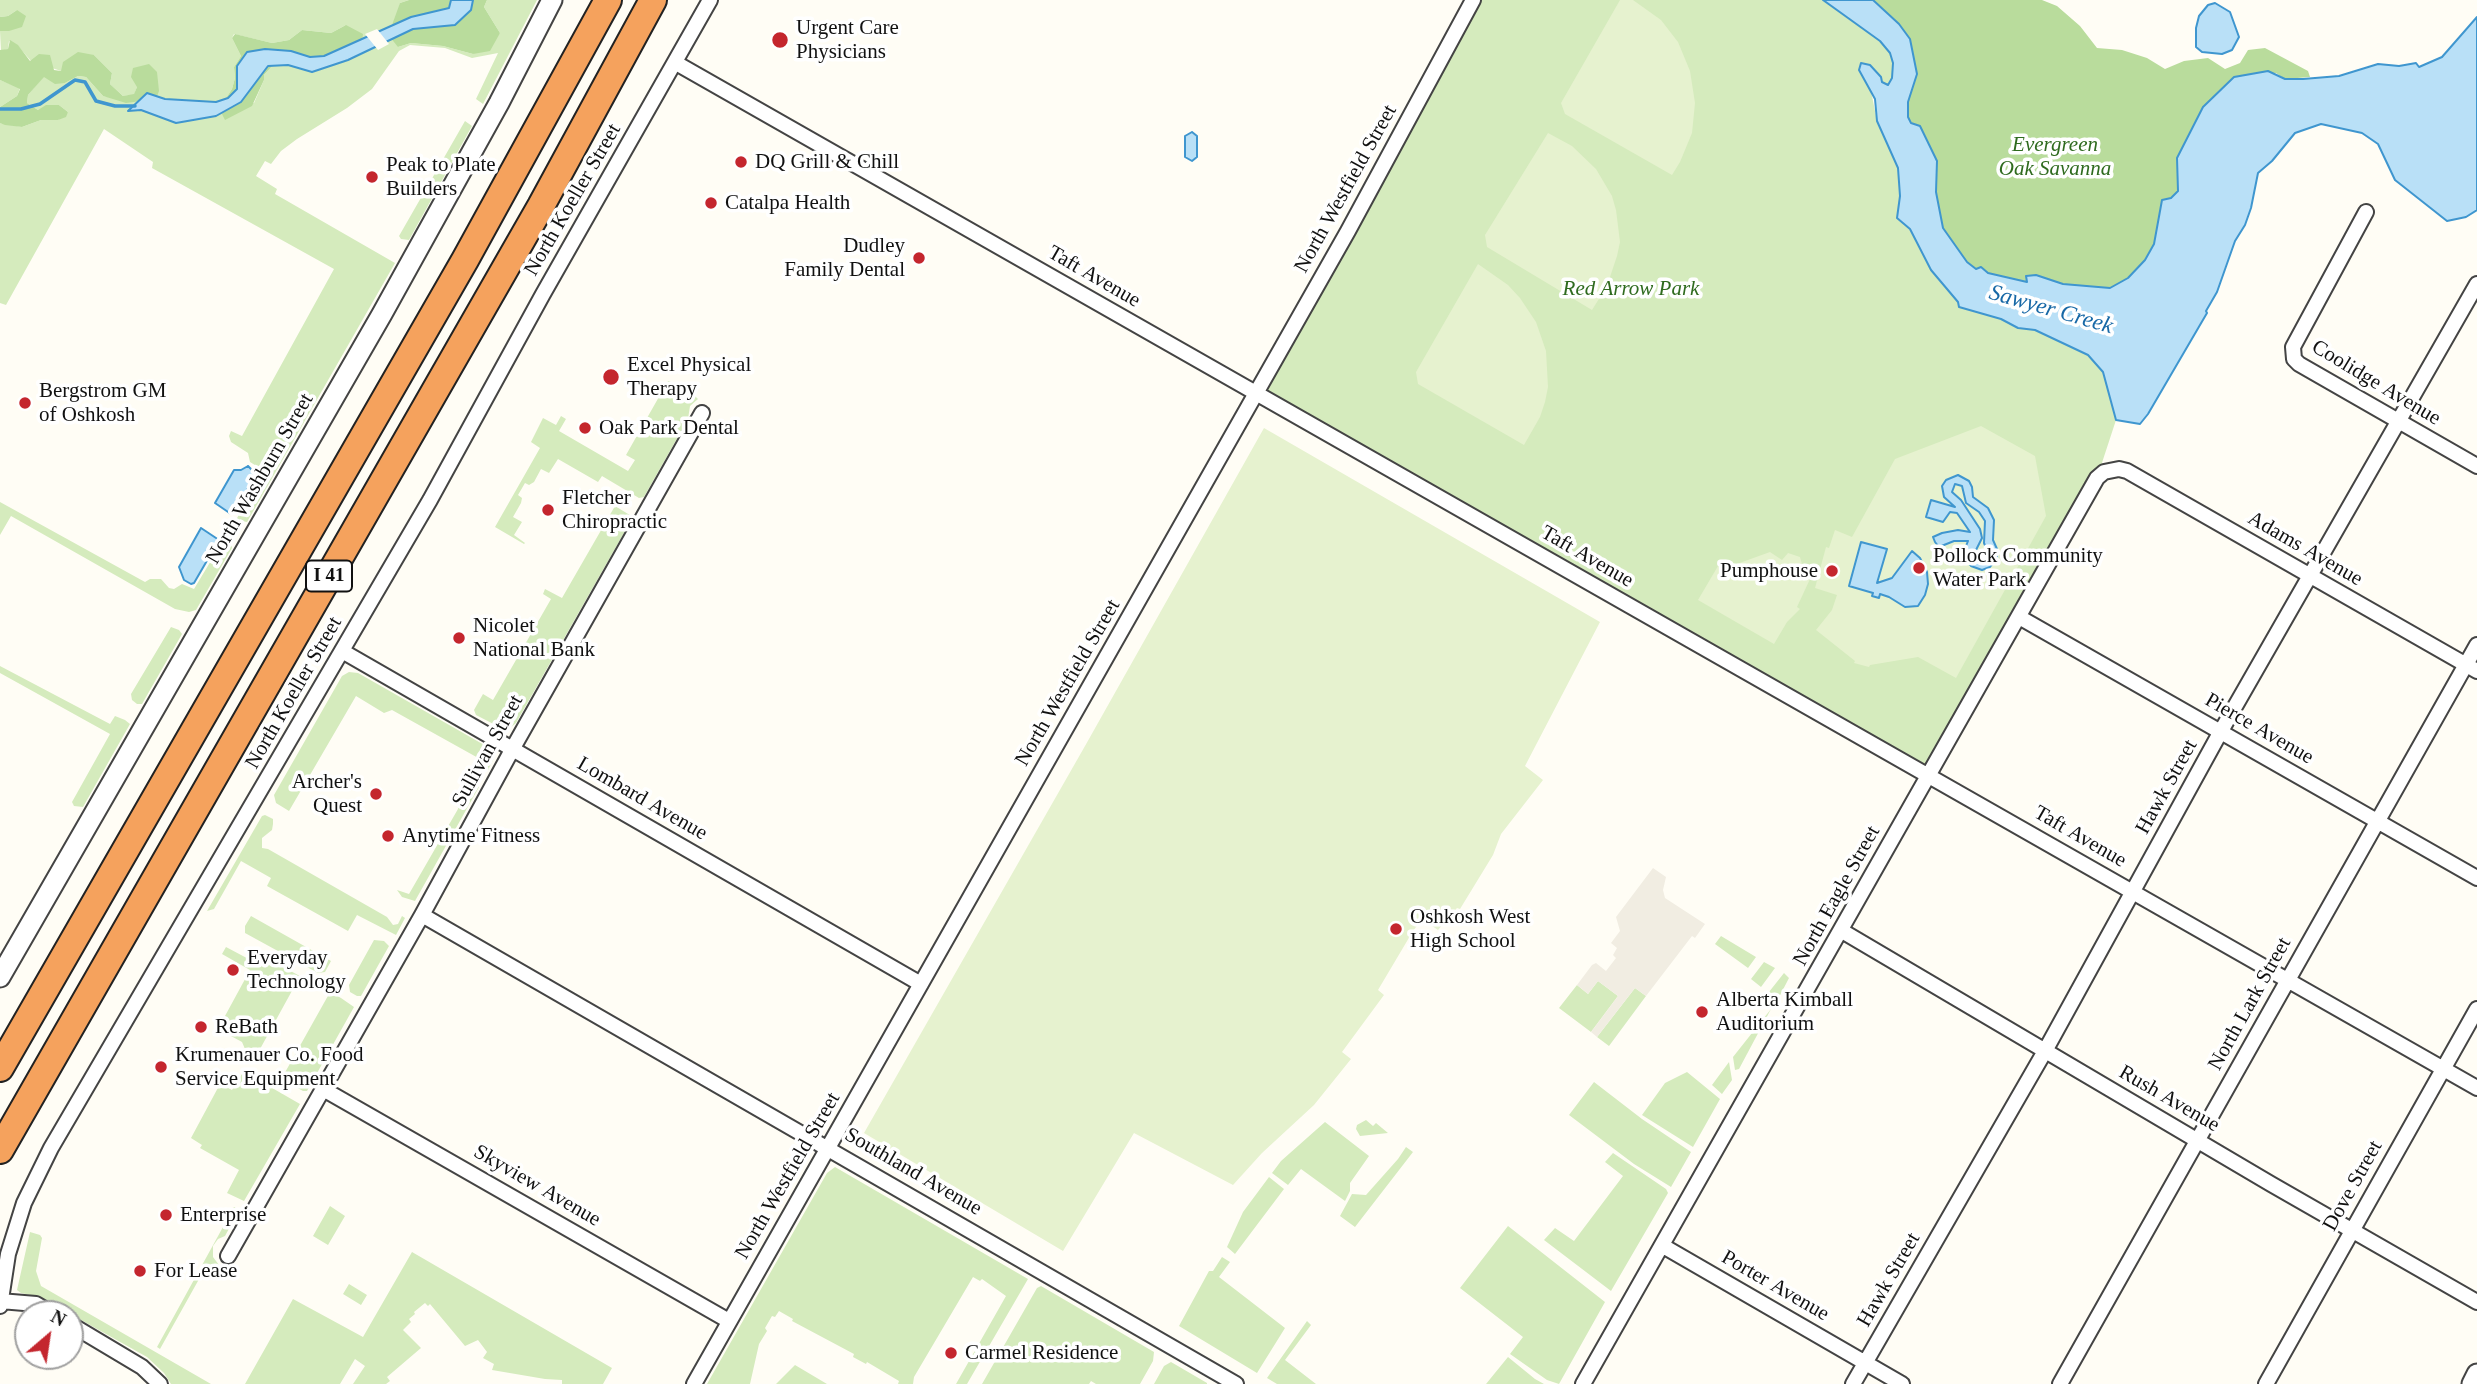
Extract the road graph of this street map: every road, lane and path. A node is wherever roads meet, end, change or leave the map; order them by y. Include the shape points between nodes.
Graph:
1 (552, 0) edge
2 (608, 0) edge
3 (653, 0) edge
4 (710, 0) edge
5 (1474, 0) edge
6 (676, 63) junction
7 (2366, 212) dead end
8 (2477, 284) edge
9 (1256, 393) junction
10 (702, 413) dead end
11 (2397, 421) junction
12 (2477, 466) edge
13 (2110, 470) joint
14 (2310, 575) junction
15 (2020, 617) junction
16 (2477, 645) edge
17 (342, 651) junction
18 (2471, 668) edge
19 (2221, 731) junction
20 (513, 748) junction
21 (1928, 776) junction
22 (2378, 821) junction
23 (2477, 878) edge
24 (2132, 892) junction
25 (422, 915) junction
26 (1842, 931) junction
27 (0, 977) edge
28 (2287, 980) junction
29 (921, 984) junction
30 (2477, 1009) edge
31 (2045, 1051) junction
32 (0, 1068) edge
33 (2443, 1068) junction
34 (2477, 1087) edge
35 (323, 1089) junction
36 (2199, 1141) junction
37 (828, 1147) junction
38 (0, 1150) edge
39 (2352, 1230) junction
40 (1663, 1246) junction
41 (228, 1256) dead end
42 (2477, 1302) edge
43 (0, 1303) edge
44 (729, 1321) junction
45 (84, 1332) edge
46 (1865, 1362) junction
47 (2477, 1374) edge
48 (160, 1384) edge
49 (694, 1384) edge
50 (1236, 1384) edge
51 (1583, 1384) edge
52 (1853, 1384) edge
53 (1902, 1384) edge
54 (2060, 1384) edge
55 (2266, 1384) edge
56 (2472, 1384) edge

1 - 27 street, North Washburn Street via 382,314
2 - 32 highway, I 41 via 458,272
3 - 38 highway, I 41 via 541,206
4 - 6 street, North Koeller Street
5 - 9 street, North Westfield Street
6 - 9 street, Taft Avenue
6 - 17 street, North Koeller Street
7 - 11 street, Coolidge Avenue via 2293,354 2299,365
8 - 11 street, Hawk Street
9 - 21 street, Taft Avenue
9 - 29 street, North Westfield Street
10 - 20 street, Sullivan Street
11 - 12 street, Coolidge Avenue
11 - 14 street, Hawk Street
13 - 14 street, Adams Avenue via 2127,471
13 - 15 street, North Eagle Street via 2097,478
14 - 18 street, Adams Avenue
14 - 19 street, Hawk Street
15 - 19 street, Pierce Avenue
15 - 21 street, North Eagle Street
16 - 18 street, North Lark Street
17 - 20 street, Lombard Avenue
17 - 43 street, North Koeller Street via 51,1148 24,1203 8,1254
18 - 22 street, North Lark Street
19 - 22 street, Pierce Avenue
19 - 24 street, Hawk Street
20 - 25 street, Sullivan Street
20 - 29 street, Lombard Avenue
21 - 24 street, Taft Avenue
21 - 26 street, North Eagle Street
22 - 23 street, Pierce Avenue
22 - 28 street, North Lark Street
24 - 28 street, Taft Avenue
24 - 31 street, Hawk Street
25 - 35 street, Sullivan Street
25 - 37 street, Southland Avenue
26 - 31 street, Rush Avenue
26 - 40 street, North Eagle Street
28 - 33 street, Taft Avenue
28 - 36 street, North Lark Street
29 - 37 street, North Westfield Street
30 - 33 street, Dove Street
31 - 36 street, Rush Avenue
31 - 46 street, Hawk Street
33 - 34 street, Taft Avenue
33 - 39 street, Dove Street
35 - 41 street, Sullivan Street
35 - 44 street, Skyview Avenue
36 - 39 street, Rush Avenue
36 - 54 street, North Lark Street
37 - 44 street, North Westfield Street
37 - 50 street, Southland Avenue
39 - 42 street, Rush Avenue
39 - 55 street, Dove Street
40 - 46 street, Porter Avenue
40 - 51 street, North Eagle Street
44 - 49 street, North Westfield Street
45 - 48 street via 142,1367
46 - 52 street, Hawk Street
46 - 53 street, Porter Avenue
47 - 56 street

